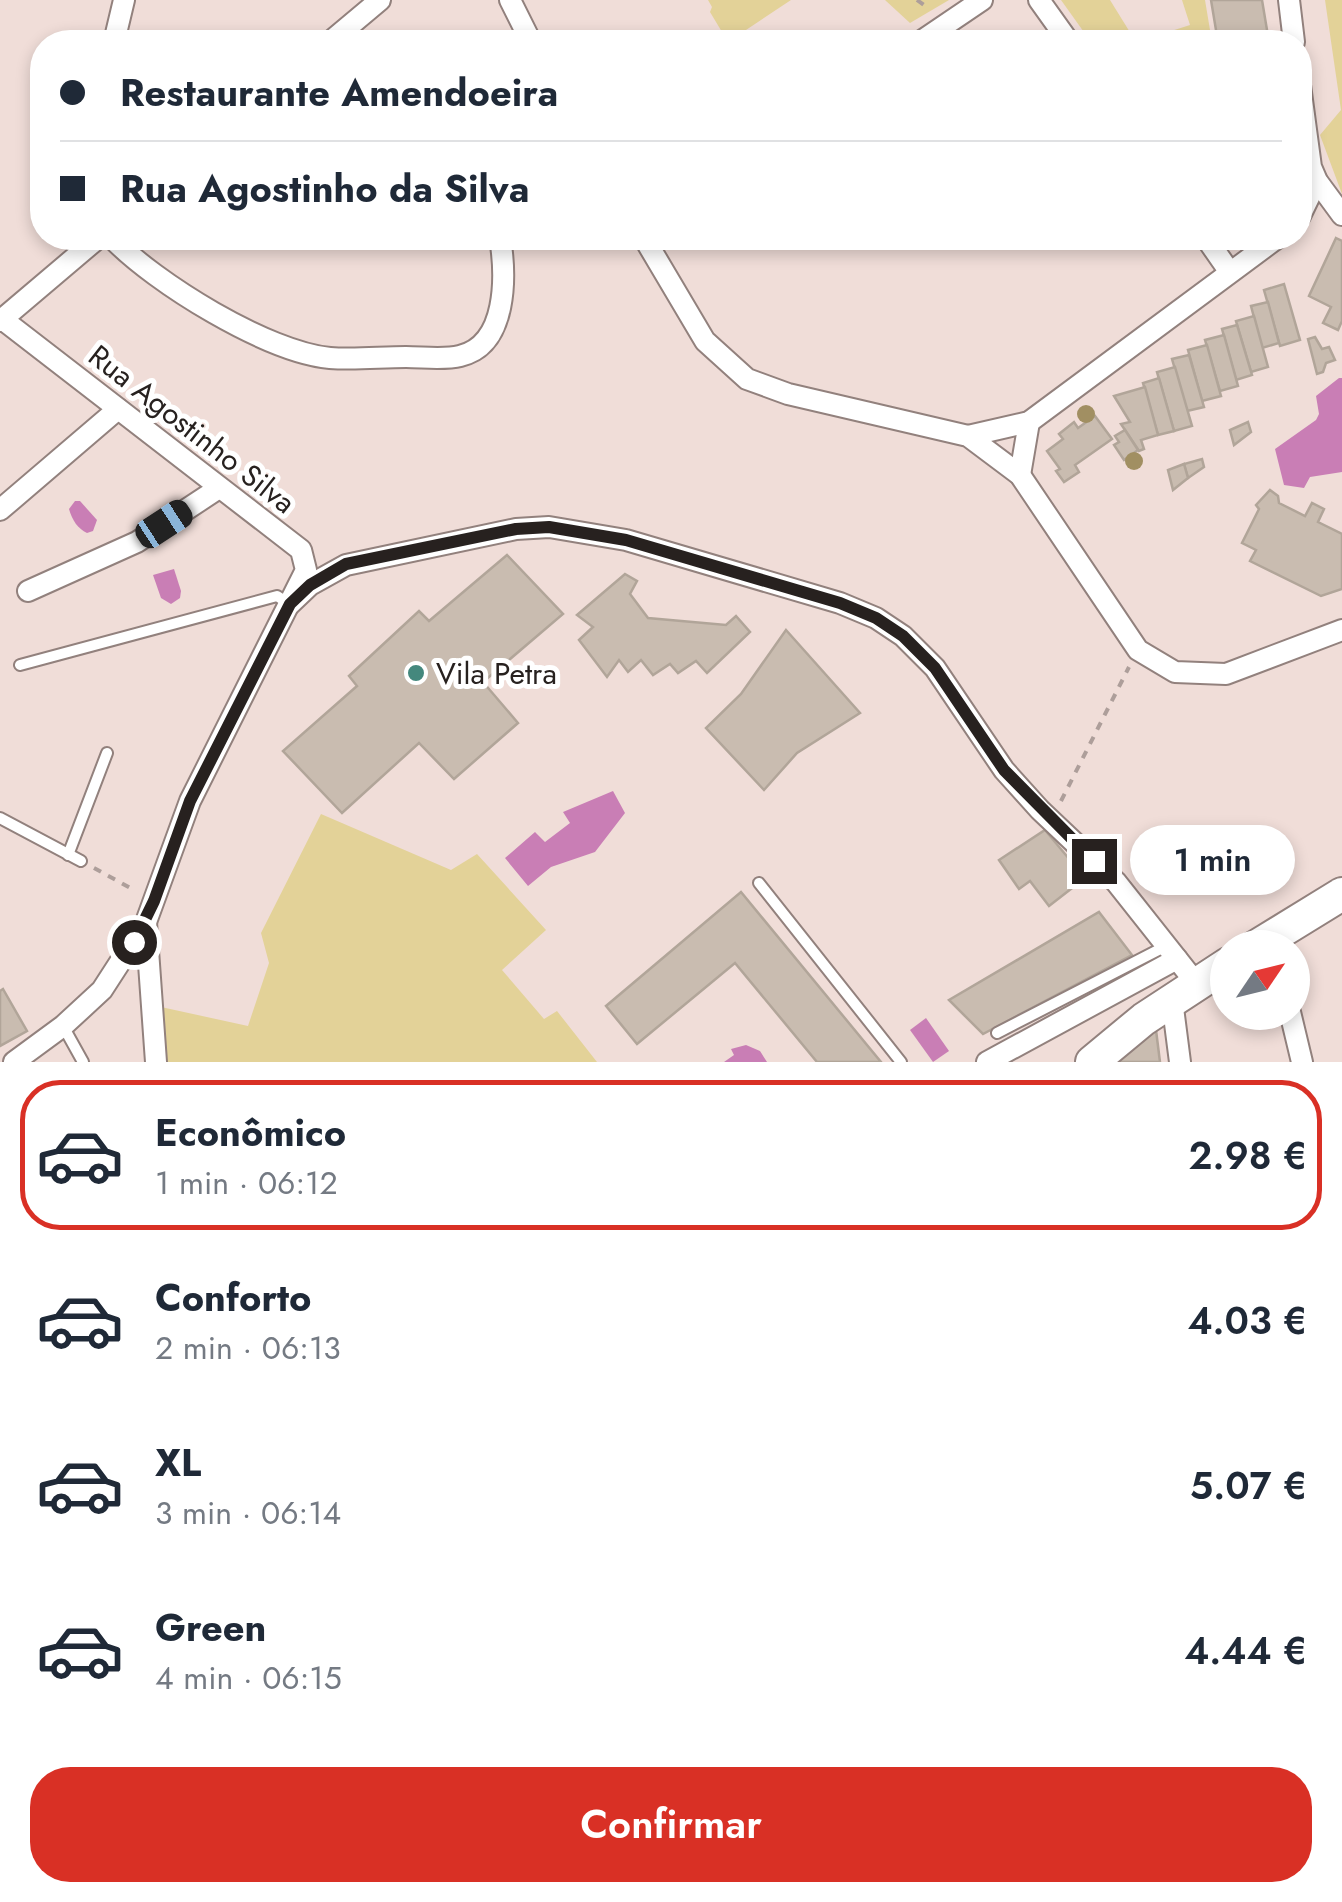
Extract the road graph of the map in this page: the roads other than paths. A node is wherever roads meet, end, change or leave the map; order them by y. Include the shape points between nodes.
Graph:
1 (124, 0) edge
2 (380, 0) edge
3 (982, 0) edge
4 (1039, 0) edge
5 (1288, 0) edge
6 (509, 5) edge
7 (117, 30) edge
8 (344, 30) edge
9 (525, 30) edge
10 (938, 30) edge
11 (1060, 30) edge
12 (1292, 30) edge
13 (1312, 170) edge
14 (1317, 182) junction
15 (1312, 192) edge
16 (1342, 215) edge
17 (84, 250) edge
18 (123, 250) edge
19 (502, 250) edge
20 (651, 250) edge
21 (1214, 250) edge
22 (1259, 250) edge
23 (1229, 271) junction
24 (1, 320) edge
25 (118, 410) junction
26 (1030, 422) junction
27 (968, 436) junction
28 (1020, 476) junction
29 (219, 488) junction
30 (0, 510) edge
31 (28, 591) dead end
32 (290, 604) junction
33 (1342, 630) edge
34 (20, 665) dead end
35 (106, 752) dead end
36 (0, 818) edge
37 (68, 856) junction
38 (82, 861) road end
39 (759, 883) dead end
40 (1342, 894) edge
41 (146, 922) junction
42 (1283, 930) edge
43 (1210, 967) edge
44 (1178, 972) junction
45 (62, 1026) junction
46 (1294, 1030) edge
47 (997, 1033) dead end
48 (14, 1062) edge
49 (83, 1062) edge
50 (156, 1062) edge
51 (901, 1062) edge
52 (987, 1062) edge
53 (1092, 1062) edge
54 (1180, 1062) edge
55 (1302, 1062) edge

1 - 7 street
2 - 8 street
3 - 10 street
4 - 11 street
5 - 12 street
6 - 9 street
13 - 14 street
14 - 15 street
14 - 16 street
17 - 24 street
18 - 19 street via 206,309 327,358 462,356 488,339 501,304
20 - 27 street via 705,340 747,379
21 - 23 street
22 - 23 street
23 - 26 street
24 - 25 street, Rua Agostinho Silva
25 - 29 street, Rua Agostinho Silva
25 - 30 street
26 - 27 street
26 - 28 street
27 - 28 street
28 - 33 street via 1138,650 1175,672 1226,674
29 - 31 street via 137,542
29 - 32 street, Rua Agostinho Silva via 300,550 306,570
32 - 34 lane via 277,596
32 - 41 street via 190,801
32 - 44 street via 346,564 549,527 626,540 840,603 903,636 935,668 1004,770 1116,882
35 - 37 lane
36 - 37 lane
37 - 38 lane
39 - 51 lane
40 - 42 main road
41 - 45 street via 102,990
41 - 50 street
43 - 44 main road
44 - 47 lane
44 - 52 street
44 - 53 main road
44 - 54 street
45 - 48 street
45 - 49 lane
46 - 55 street

